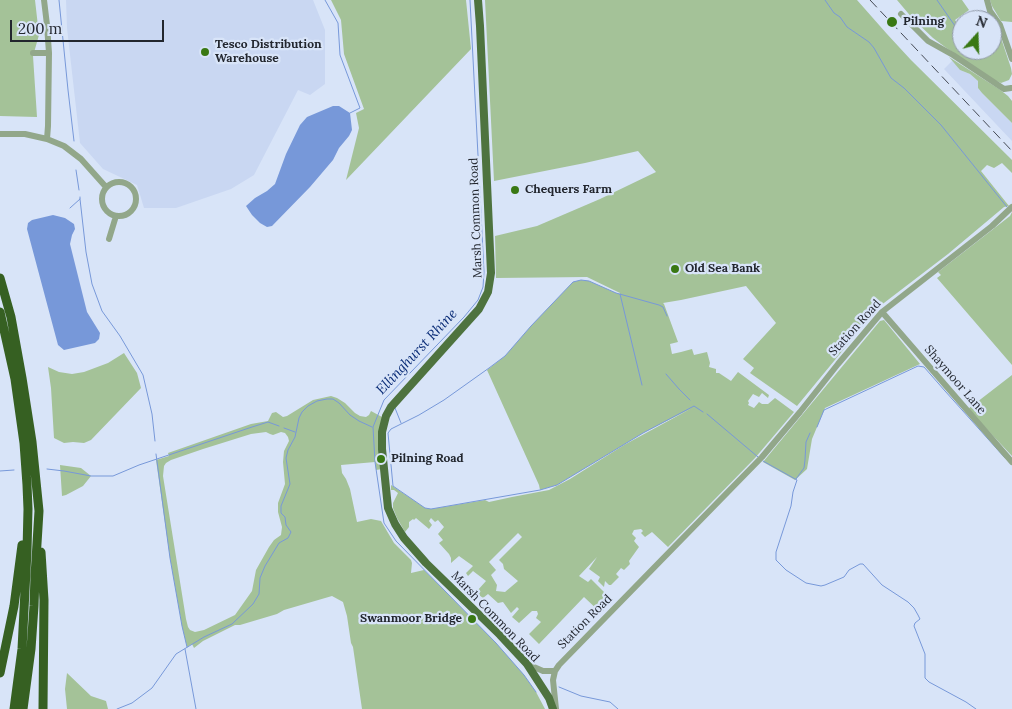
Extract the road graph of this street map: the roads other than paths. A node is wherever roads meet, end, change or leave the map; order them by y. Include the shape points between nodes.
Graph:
1 (44, 0) edge
2 (478, 0) edge
3 (987, 0) edge
4 (901, 14) dead end
5 (33, 53) dead end
6 (49, 53) junction
7 (1012, 59) edge
8 (1012, 88) edge
9 (0, 134) edge
10 (47, 139) junction
11 (106, 186) junction
12 (1010, 209) edge
13 (116, 216) junction
14 (109, 239) dead end
15 (0, 278) edge
16 (0, 312) edge
17 (882, 312) junction
18 (1012, 462) edge
19 (27, 485) junction
20 (38, 511) junction
21 (527, 664) junction
22 (555, 671) junction
23 (0, 673) edge
24 (14, 709) edge
25 (23, 709) edge
26 (43, 709) edge
27 (554, 709) edge

1 - 6 street
2 - 21 main road, Marsh Common Road via 491,273 488,292 479,310 394,404 386,416 382,449 388,508 394,524 426,563
3 - 7 street
4 - 8 street via 928,41 1004,89
5 - 6 street
6 - 10 street
9 - 10 street via 25,134
10 - 11 street via 81,158
11 - 13 street via 102,201 106,211
11 - 13 street via 122,181 131,186 136,195 132,211
12 - 17 street, Station Road
13 - 14 street
15 - 20 highway via 22,378
16 - 19 highway via 24,443
17 - 18 street, Shaymoor Lane
17 - 22 street, Station Road via 760,460
19 - 23 highway via 14,606
19 - 24 highway via 22,649
20 - 25 highway via 30,666
20 - 26 highway via 44,600
21 - 22 street via 543,671
21 - 27 main road, Marsh Common Road
22 - 27 street

